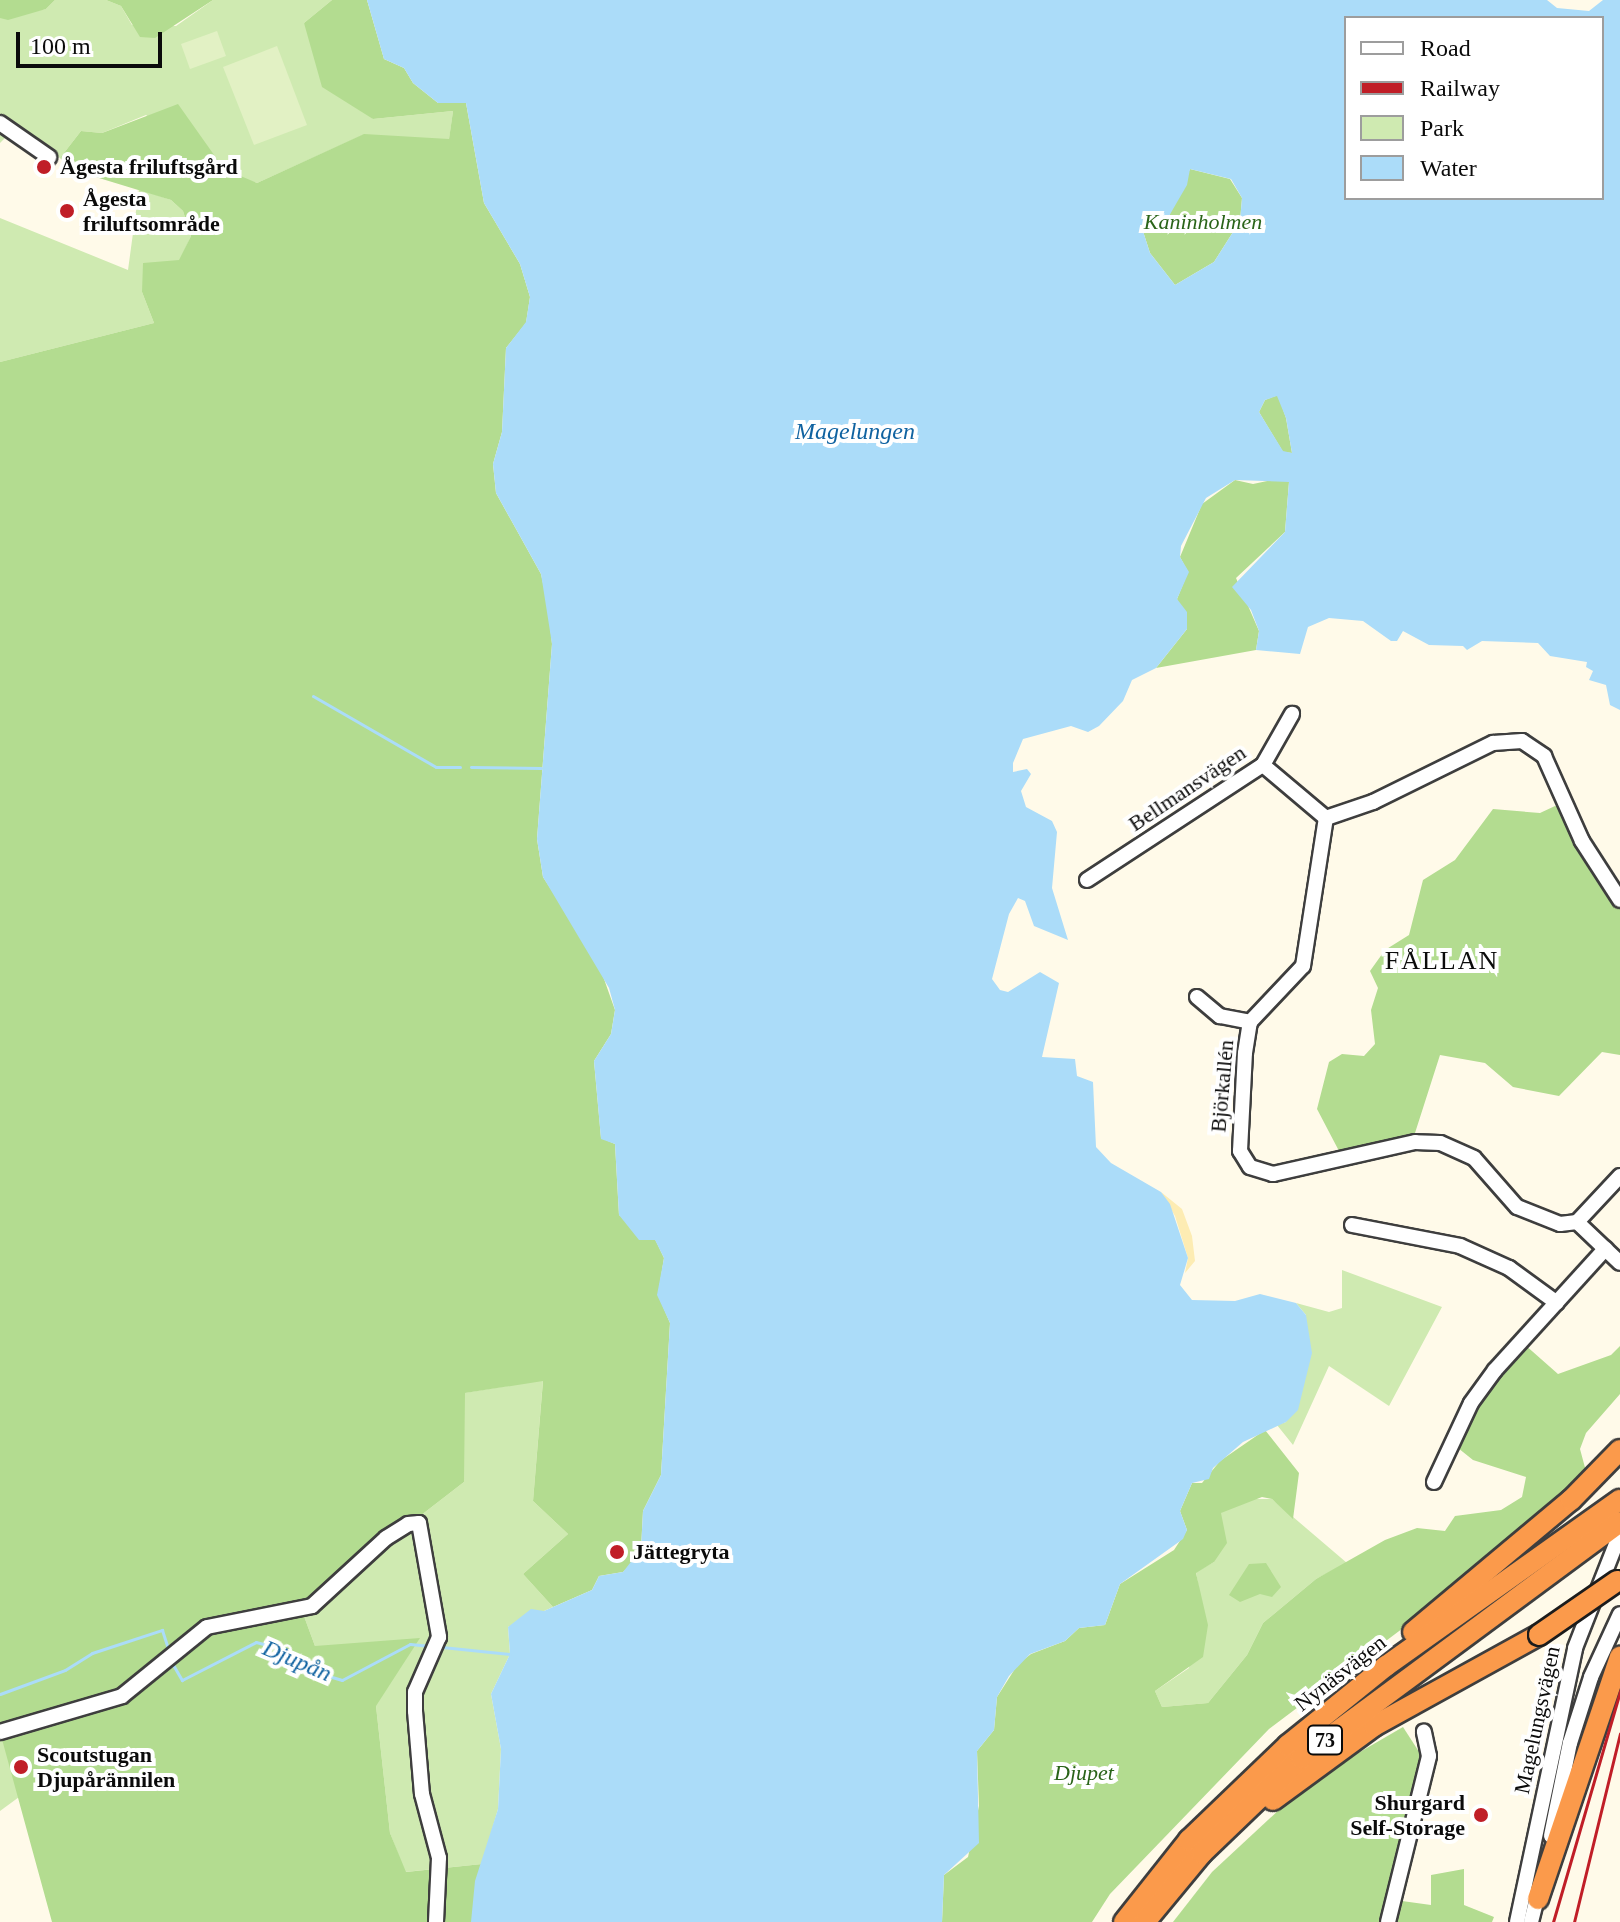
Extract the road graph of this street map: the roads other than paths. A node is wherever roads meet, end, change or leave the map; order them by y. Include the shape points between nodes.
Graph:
1 (0, 123) edge
2 (49, 157) dead end
3 (1292, 714) dead end
4 (1263, 765) junction
5 (1326, 818) junction
6 (1087, 880) dead end
7 (1620, 900) edge
8 (1197, 997) dead end
9 (1250, 1022) junction
10 (1620, 1176) edge
11 (1577, 1222) junction
12 (1352, 1225) dead end
13 (1605, 1249) junction
14 (1620, 1263) edge
15 (1557, 1303) junction
16 (1620, 1450) edge
17 (1434, 1482) dead end
18 (1620, 1500) edge
19 (1620, 1522) edge
20 (1620, 1534) edge
21 (1619, 1580) edge
22 (1493, 1590) junction
23 (1620, 1614) edge
24 (1616, 1664) edge
25 (0, 1732) edge
26 (1424, 1732) dead end
27 (1165, 1895) junction
28 (1538, 1899) junction
29 (436, 1922) edge
30 (1124, 1922) edge
31 (1145, 1922) edge
32 (1388, 1922) edge
33 (1517, 1922) edge
34 (1531, 1922) edge

1 - 2 street
3 - 4 street, Bellmansvägen
4 - 5 street
4 - 6 street, Bellmansvägen
5 - 7 street via 1373,802 1493,743 1522,741 1544,756 1582,841
5 - 9 street, Björkallén via 1303,966
8 - 9 street via 1220,1016
9 - 11 street, Björkallén via 1240,1140 1243,1161 1250,1167 1273,1174 1415,1142 1440,1143 1474,1158 1517,1207 1560,1224
10 - 11 street
11 - 13 street
12 - 15 street via 1460,1246 1509,1268
13 - 14 street
13 - 15 street
15 - 17 street via 1471,1403
16 - 22 highway
18 - 22 highway, Nynäsvägen / 73
19 - 22 highway, Nynäsvägen / 73
20 - 33 street, Magelungsvägen via 1575,1648
21 - 27 highway, bridge via 1539,1635 1339,1751 1269,1802
22 - 27 highway, Nynäsvägen / 73 via 1301,1758
22 - 30 highway, Nynäsvägen / 73 via 1288,1745 1189,1840
23 - 28 street, Magelungsvägen via 1591,1677 1570,1743
24 - 28 highway
25 - 29 street via 122,1696 207,1627 312,1606 386,1538 419,1523 439,1637 415,1692 422,1794 439,1858
26 - 32 street via 1429,1756
27 - 31 highway, Nynäsvägen / 73
28 - 34 street, Magelungsvägen

